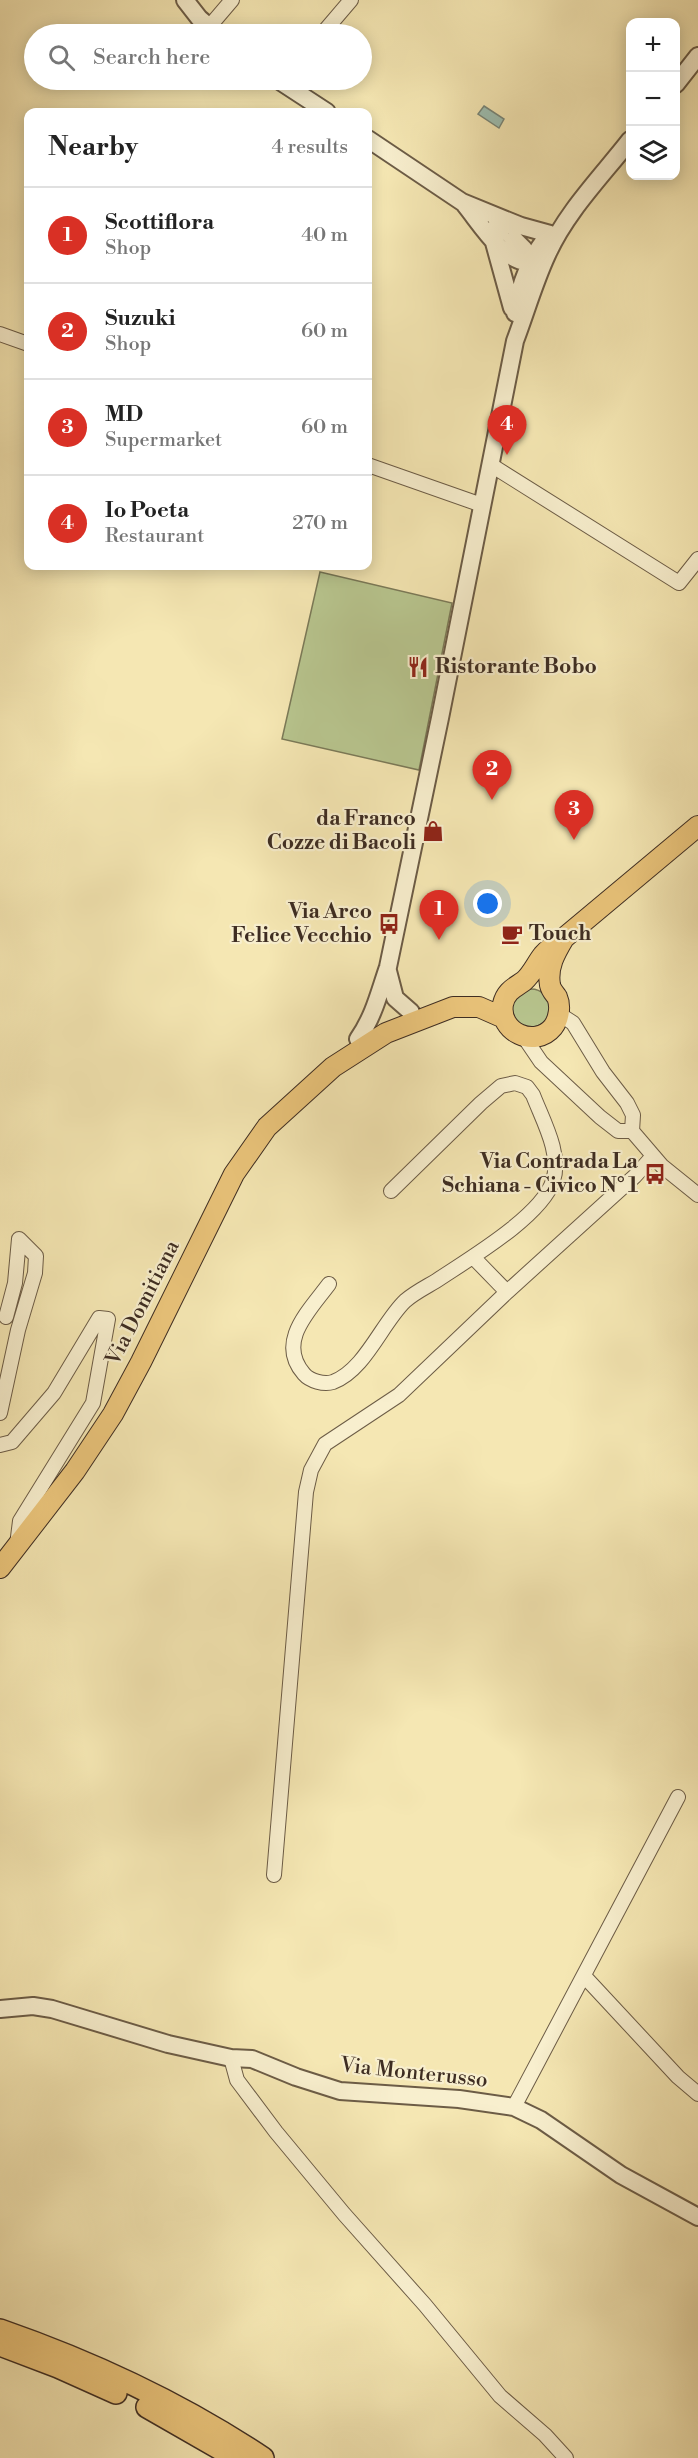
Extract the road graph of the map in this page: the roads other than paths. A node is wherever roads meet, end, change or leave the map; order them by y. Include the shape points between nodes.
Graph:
1 (185, 0) edge
2 (232, 0) edge
3 (351, 0) edge
4 (207, 24) edge
5 (218, 24) edge
6 (331, 24) edge
7 (698, 56) edge
8 (680, 78) edge
9 (295, 90) edge
10 (321, 108) edge
11 (372, 142) edge
12 (626, 145) edge
13 (462, 202) junction
14 (567, 220) junction
15 (512, 226) junction
16 (550, 234) junction
17 (493, 240) junction
18 (547, 254) junction
19 (529, 263) junction
20 (528, 299) junction
21 (513, 320) junction
22 (0, 334) edge
23 (515, 341) junction
24 (24, 343) edge
25 (491, 465) junction
26 (372, 466) edge
27 (483, 505) junction
28 (698, 559) edge
29 (698, 826) edge
30 (564, 938) junction
31 (388, 967) junction
32 (524, 981) junction
33 (550, 987) junction
34 (498, 995) junction
35 (378, 1003) junction
36 (411, 1012) junction
37 (559, 1014) junction
38 (504, 1018) junction
39 (389, 1028) junction
40 (524, 1037) junction
41 (358, 1040) junction
42 (333, 1067) junction
43 (632, 1131) junction
44 (654, 1156) junction
45 (391, 1191) dead end
46 (698, 1195) edge
47 (473, 1257) junction
48 (329, 1284) dead end
49 (507, 1292) junction
50 (6, 1317) dead end
51 (0, 1413) edge
52 (0, 1445) edge
53 (16, 1547) junction
54 (0, 1568) edge
55 (678, 1797) dead end
56 (273, 1875) dead end
57 (585, 1977) junction
58 (0, 2009) edge
59 (231, 2058) junction
60 (698, 2094) edge
61 (514, 2107) junction
62 (698, 2217) edge
63 (0, 2330) edge
64 (0, 2345) edge
65 (236, 2458) edge
66 (263, 2458) edge
67 (566, 2458) edge

1 - 4 street
2 - 5 street
3 - 6 street
7 - 8 street
9 - 10 street
11 - 13 street
12 - 14 street
13 - 15 street
13 - 17 street
14 - 16 street
14 - 18 street
15 - 16 street
15 - 17 street via 496,230
15 - 19 street
16 - 19 street
17 - 19 street via 514,259
17 - 21 street via 511,298
18 - 19 street
18 - 20 street
19 - 20 street
19 - 21 street
20 - 23 street
21 - 23 street
22 - 24 street
23 - 25 street
25 - 27 street
25 - 28 street via 679,583
26 - 27 street
27 - 31 street
29 - 30 main road
30 - 32 main road via 551,946
30 - 33 main road via 550,966
31 - 35 street
31 - 36 street via 395,998
32 - 33 main road
32 - 34 main road
33 - 37 main road via 558,999
34 - 36 main road, Via Domitiana
34 - 38 main road
35 - 39 street via 381,1020
35 - 41 street
36 - 39 main road, Via Domitiana
37 - 40 main road via 546,1032
37 - 43 street via 573,1023 627,1103 633,1115
38 - 39 main road, Via Domitiana via 479,1007 459,1007
38 - 40 main road via 515,1033
39 - 41 main road, Via Domitiana
39 - 42 main road, Via Domitiana
40 - 43 street via 541,1062 600,1117 618,1131
41 - 42 main road, Via Domitiana
42 - 53 main road, Via Domitiana via 267,1127 249,1150 113,1414
43 - 44 street
44 - 46 street
44 - 49 street
45 - 47 street via 501,1086 515,1083 527,1087 557,1160 553,1182 526,1217
47 - 48 street via 406,1300 361,1360 332,1382 320,1383 307,1378 295,1364 292,1340
47 - 49 street
49 - 56 street via 399,1395 326,1444 312,1470 306,1492
50 - 51 street via 15,1283 19,1239 36,1256 35,1273
52 - 53 street via 12,1442 54,1393 99,1318 108,1319 93,1403 20,1521
53 - 54 main road, Via Domitiana
55 - 57 street
57 - 60 street
57 - 61 street
58 - 59 street, Via Monterusso via 52,2009 168,2044
59 - 61 street, Via Monterusso via 252,2059 340,2091
59 - 67 street via 237,2080 344,2214 500,2396
61 - 62 street, Via Monterusso via 541,2120 621,2175
63 - 66 highway via 139,2388
64 - 65 highway via 144,2406

